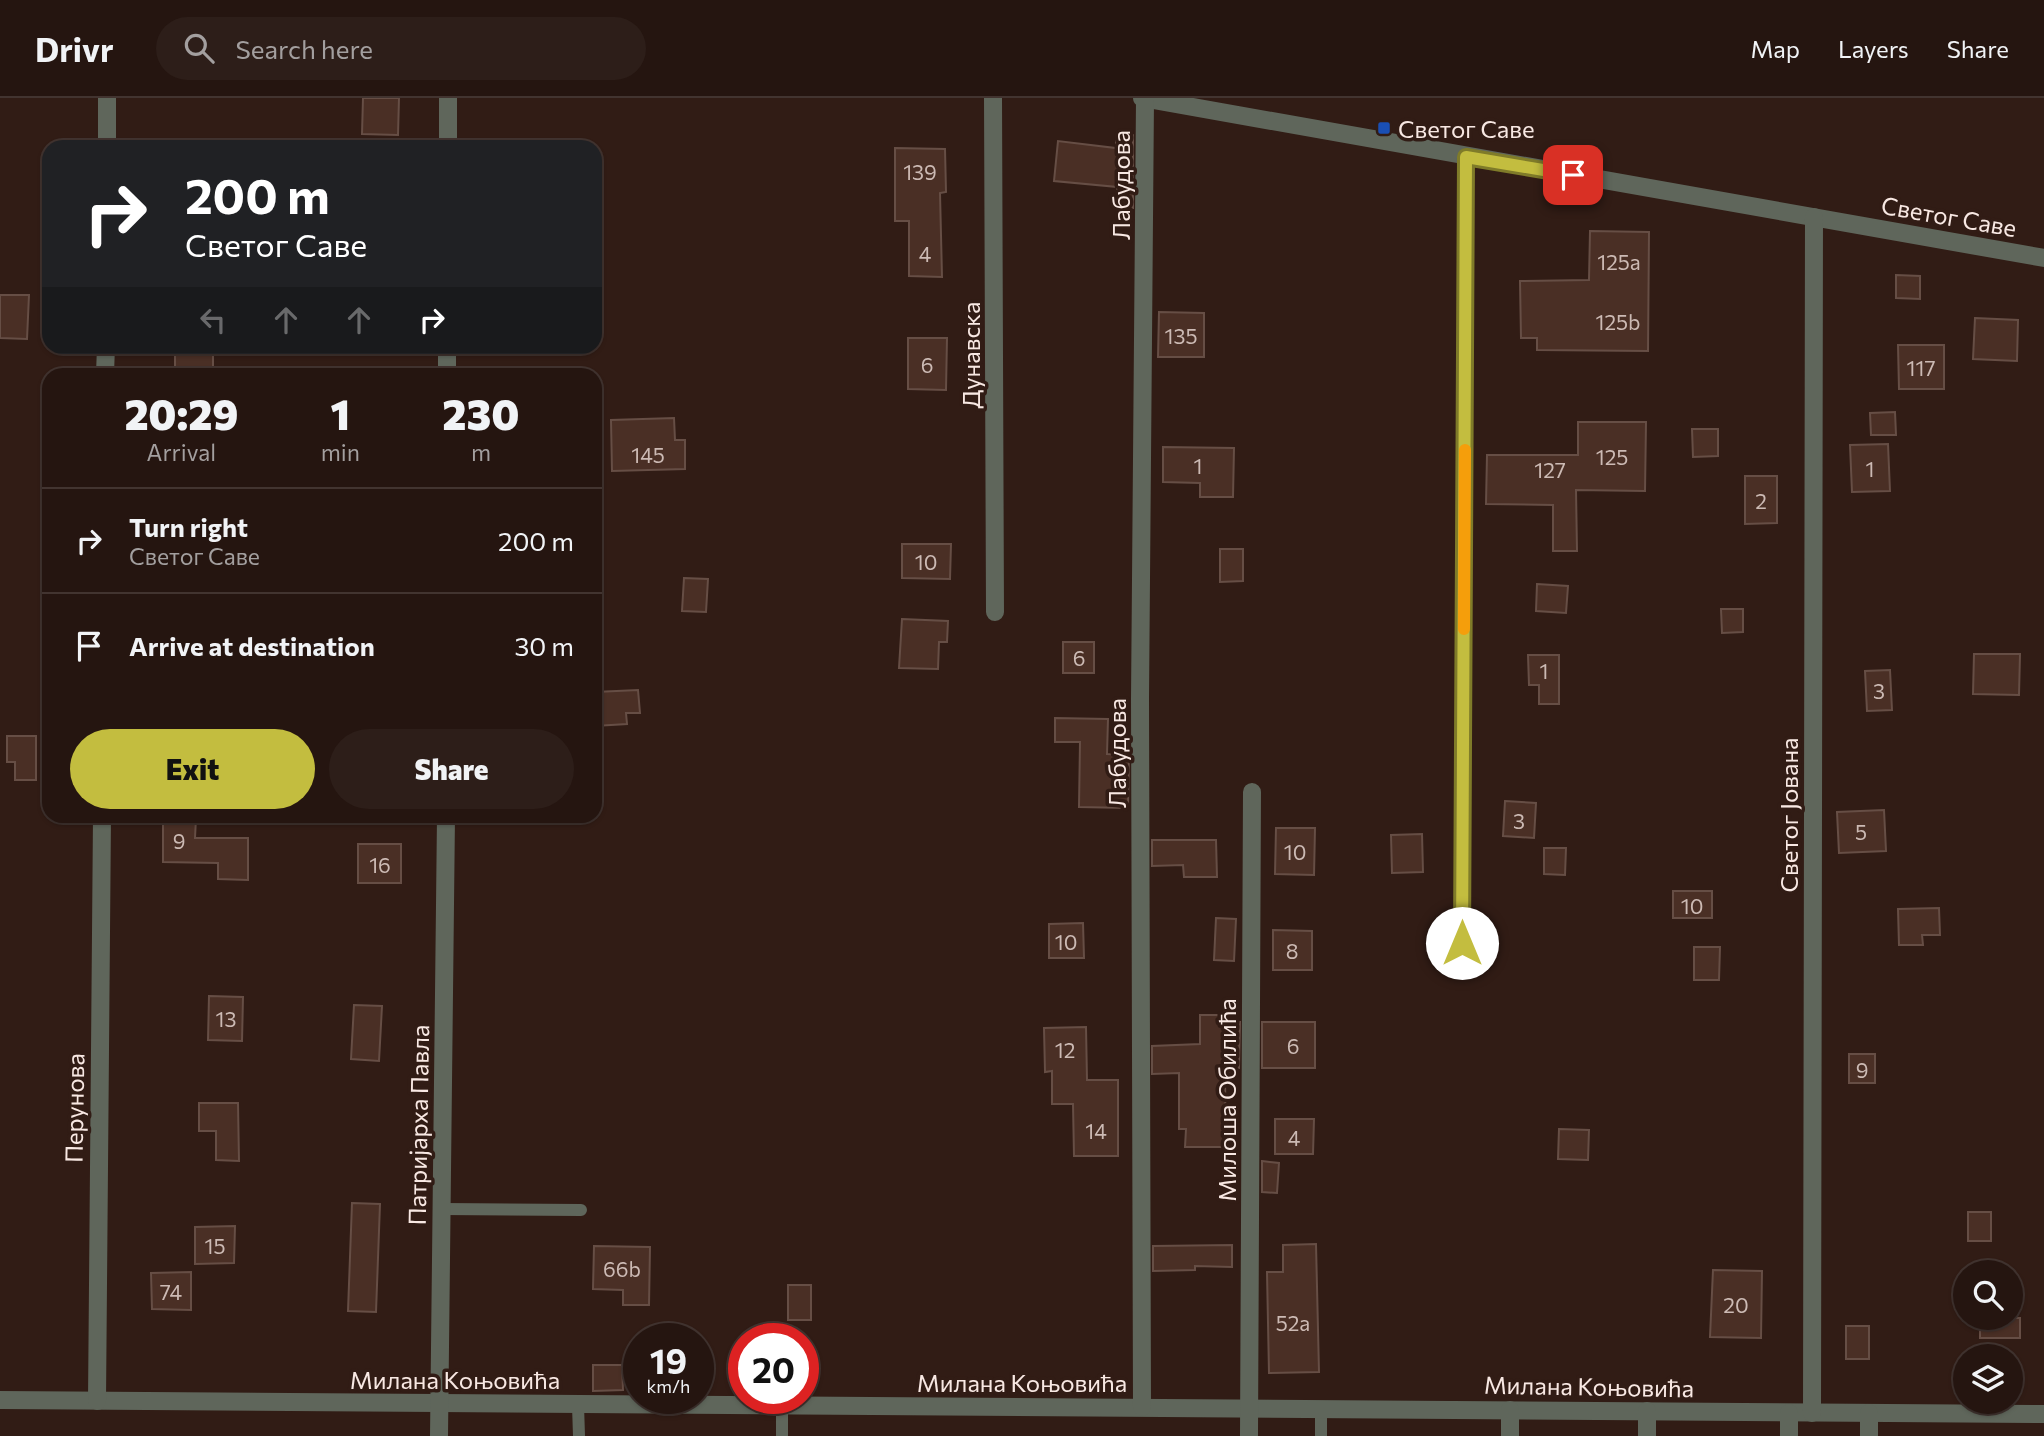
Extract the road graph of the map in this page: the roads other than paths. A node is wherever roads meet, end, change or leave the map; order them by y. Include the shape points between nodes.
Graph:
1 (107, 98) edge
2 (448, 98) edge
3 (993, 98) edge
4 (1144, 98) edge
5 (107, 140) edge
6 (448, 140) edge
7 (1466, 157) junction
8 (1814, 217) junction
9 (2044, 258) edge
10 (995, 612) dead end
11 (1252, 792) dead end
12 (102, 823) edge
13 (446, 823) edge
14 (1462, 943) dead end
15 (442, 1209) junction
16 (581, 1210) dead end
17 (0, 1400) edge
18 (97, 1401) junction
19 (439, 1404) junction
20 (578, 1405) junction
21 (728, 1406) edge
22 (819, 1406) edge
23 (1142, 1407) junction
24 (1249, 1407) junction
25 (1321, 1408) junction
26 (1510, 1410) junction
27 (1647, 1411) junction
28 (1788, 1413) junction
29 (1812, 1413) junction
30 (1869, 1413) junction
31 (782, 1414) edge
32 (2044, 1414) edge
33 (439, 1436) edge
34 (579, 1436) edge
35 (782, 1436) edge
36 (1248, 1436) edge
37 (1321, 1436) edge
38 (1510, 1436) edge
39 (1647, 1436) edge
40 (1788, 1436) edge
41 (1869, 1436) edge

1 - 5 street
2 - 6 street
3 - 10 street, Дунавска
4 - 7 street, Светог Саве
4 - 23 street, Лабудова
7 - 8 street, Светог Саве
7 - 14 lane
8 - 9 street, Светог Саве
8 - 29 street, Светог Јована
11 - 24 street, Милоша Обилића
12 - 18 street, Перунова
13 - 15 street, Патријарха Павла
15 - 16 lane
15 - 19 street, Патријарха Павла
17 - 18 street, Милана Коњовића
18 - 19 street, Милана Коњовића
19 - 20 street, Милана Коњовића
19 - 33 street, Патријарха Павла
20 - 21 street, Милана Коњовића
20 - 34 lane
22 - 23 street, Милана Коњовића
23 - 24 street, Милана Коњовића
24 - 25 street, Милана Коњовића
24 - 36 street, Милоша Обилића
25 - 26 street, Милана Коњовића
25 - 37 lane
26 - 27 street, Милана Коњовића
26 - 38 street
27 - 28 street, Милана Коњовића
27 - 39 street
28 - 29 street, Милана Коњовића
28 - 40 street
29 - 30 street, Милана Коњовића
30 - 32 street, Милана Коњовића
30 - 41 street
31 - 35 lane

